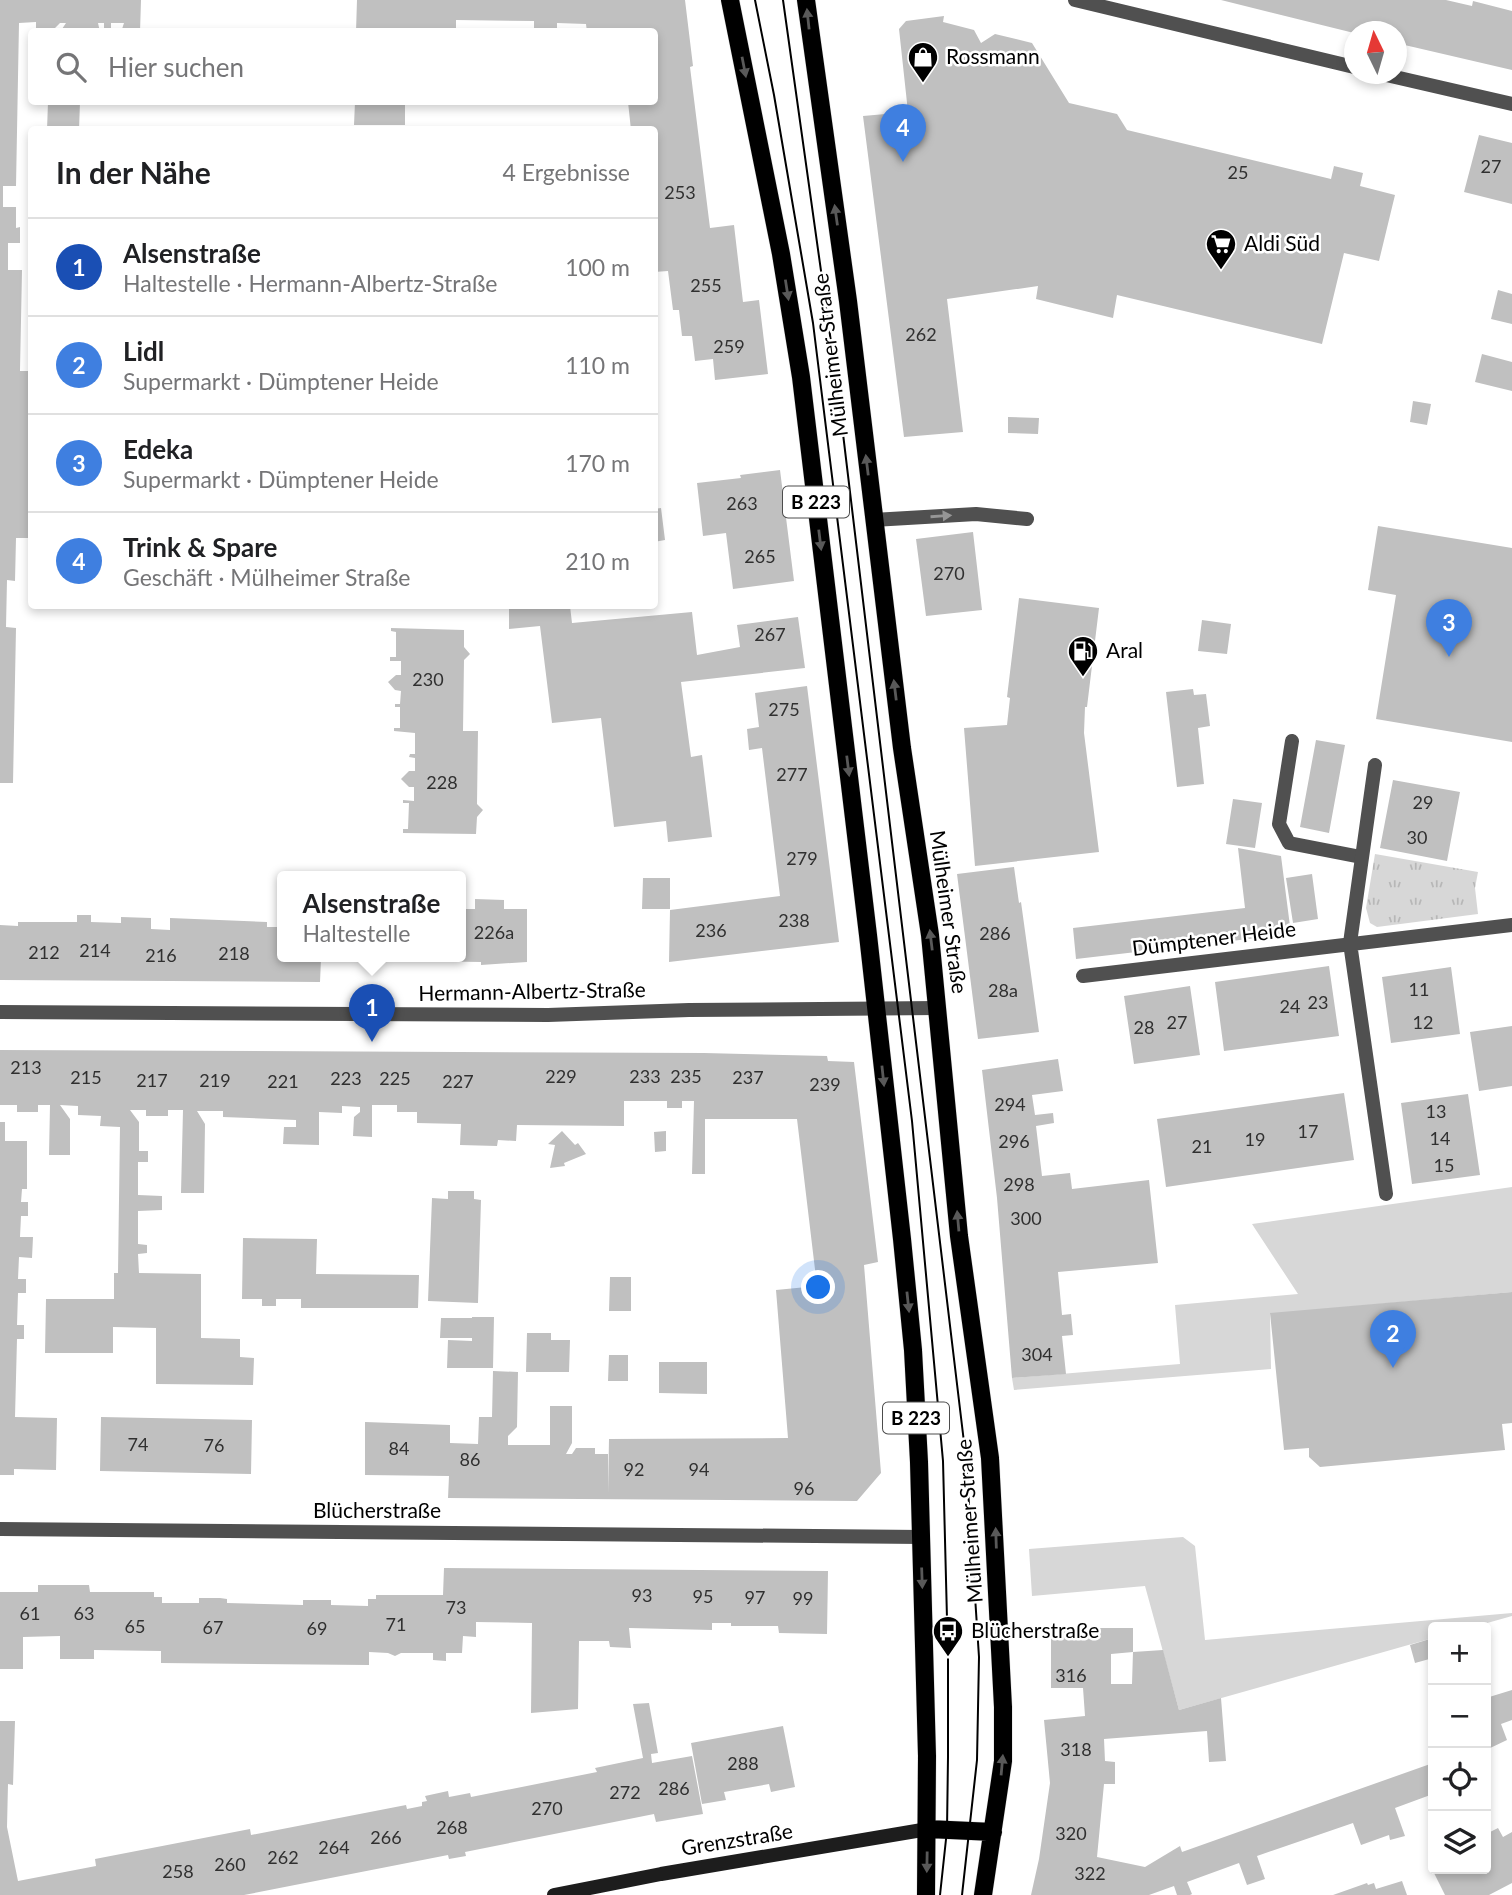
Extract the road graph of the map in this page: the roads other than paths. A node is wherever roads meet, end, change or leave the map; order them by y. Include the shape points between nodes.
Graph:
1 (730, 0) edge
2 (806, 0) edge
3 (1075, 0) edge
4 (1344, 65) edge
5 (1407, 80) edge
6 (1512, 104) edge
7 (1027, 519) dead end
8 (873, 520) junction
9 (1293, 741) dead end
10 (1375, 765) dead end
11 (1361, 857) junction
12 (1512, 925) edge
13 (1350, 943) junction
14 (1083, 976) dead end
15 (876, 1008) junction
16 (938, 1008) junction
17 (0, 1012) edge
18 (1386, 1194) dead end
19 (0, 1529) edge
20 (921, 1537) junction
21 (928, 1829) junction
22 (993, 1832) junction
23 (554, 1895) edge
24 (926, 1895) edge
25 (984, 1895) edge

1 -> 15 main road, Mülheimer Straße / B 223 via 801,377
8 -> 2 main road, Mülheimer Straße / B 223
3 - 4 street
5 - 6 street
8 -> 7 street via 976,514
16 -> 8 main road, Mülheimer Straße / B 223
9 - 11 street via 1279,824 1289,844
10 - 11 street
11 - 13 street
12 - 13 street, Dümptener Heide
13 - 14 street, Dümptener Heide
13 - 18 street
15 - 16 street, Hermann-Albertz-Straße
15 - 17 street, Hermann-Albertz-Straße via 548,1015
15 -> 20 main road, Mülheimer Straße / B 223 via 912,1350
22 -> 16 main road, Mülheimer Straße / B 223 via 1003,1761 995,1514 960,1236
19 - 20 street, Blücherstraße
20 -> 21 main road, Mülheimer Straße / B 223
21 - 22 main road
21 - 23 street, Grenzstraße
21 -> 24 main road, Mülheimer Straße / B 223
22 - 25 main road, Mülheimer Straße / B 223

